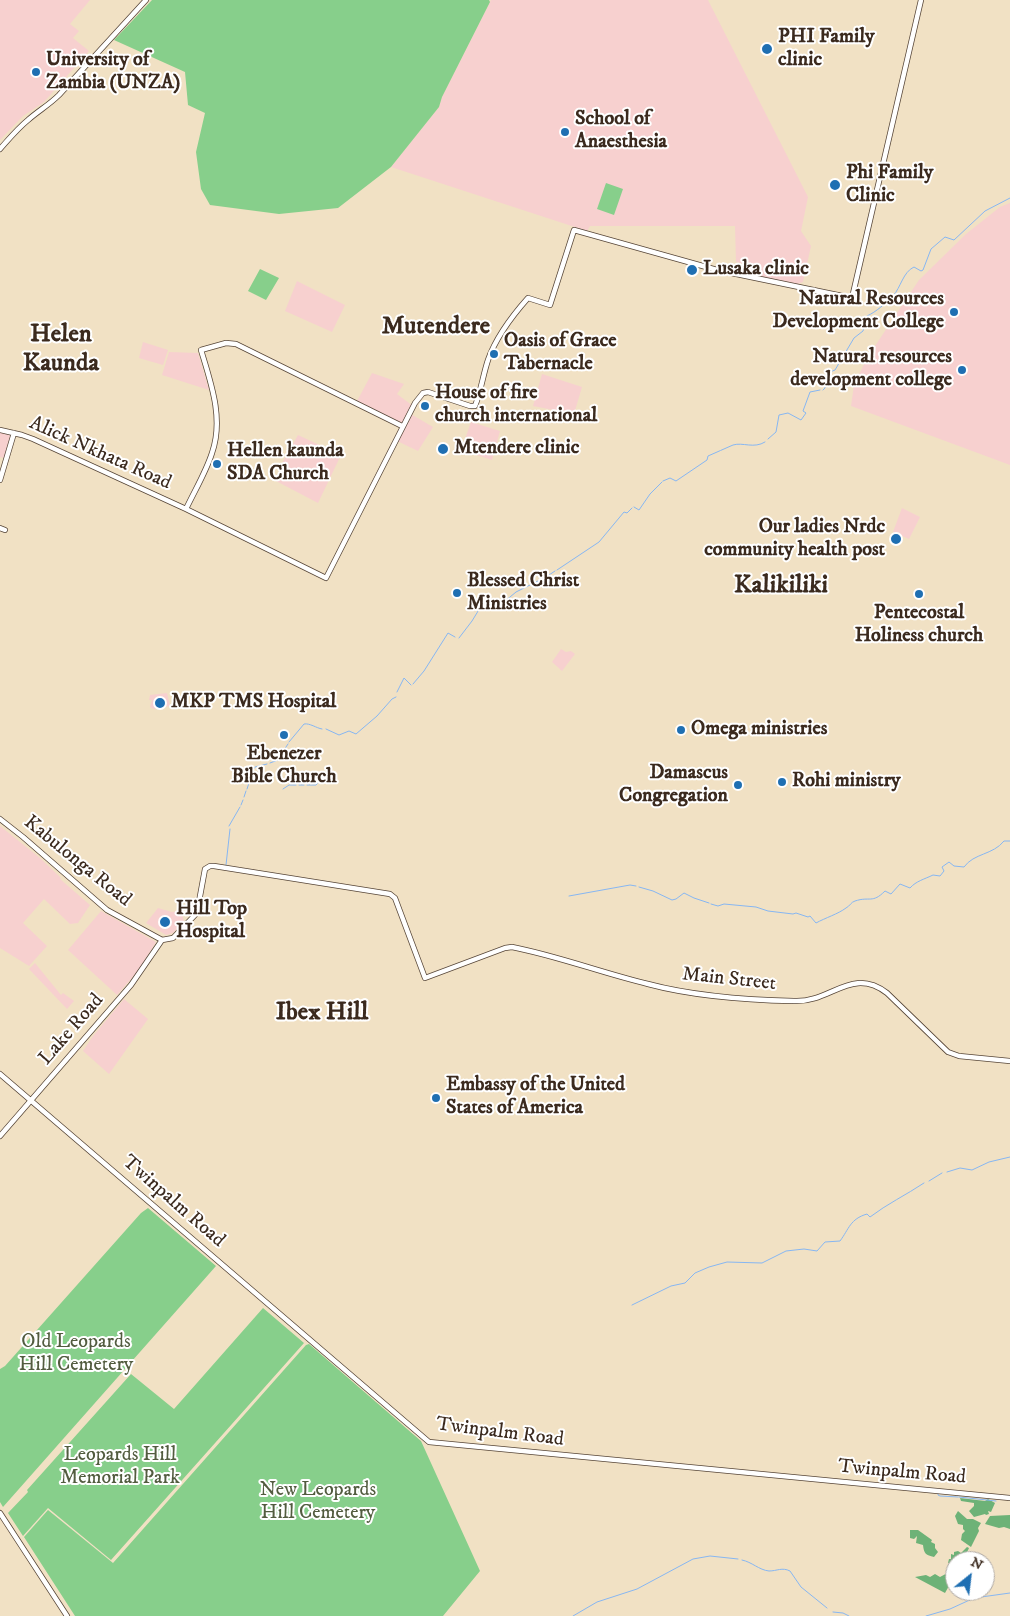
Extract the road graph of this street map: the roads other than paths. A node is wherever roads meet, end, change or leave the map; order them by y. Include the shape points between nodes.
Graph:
1 (146, 0) edge
2 (921, 0) edge
3 (0, 149) edge
4 (402, 426) junction
5 (0, 430) edge
6 (13, 433) junction
7 (0, 472) edge
8 (0, 480) edge
9 (186, 509) junction
10 (0, 819) edge
11 (162, 940) junction
12 (1010, 1060) edge
13 (0, 1074) edge
14 (36, 1096) junction
15 (26, 1097) junction
16 (31, 1101) junction
17 (37, 1105) junction
18 (27, 1106) junction
19 (0, 1136) edge
20 (1010, 1498) edge
21 (0, 1514) edge
22 (67, 1616) edge

1 - 3 main road via 59,95 29,118
2 - 4 main road via 852,298 717,270 574,230 550,304 528,298 522,305 488,358 475,406 425,392
4 - 9 main road, Alick Nkhata Road via 326,578
4 - 9 main road via 236,344 226,343 201,350 215,403 216,438
5 - 6 main road, Alick Nkhata Road
6 - 7 main road
6 - 8 main road
6 - 9 main road, Alick Nkhata Road via 34,439
10 - 11 main road, Kabulonga Road via 107,910
11 - 12 main road, Main Street via 173,938 191,920 198,907 205,869 219,867 390,894 395,898 425,978 512,947 653,986 727,997 802,1001 853,983 868,983 887,993 948,1052 959,1056
11 - 14 main road, Lake Road via 134,981
13 - 15 main road, Twinpalm Road
14 - 16 main road, Lake Road
14 - 17 main road
15 - 16 main road, Twinpalm Road
15 - 18 main road
16 - 17 main road, Twinpalm Road
16 - 18 main road, Lake Road
17 - 20 main road, Twinpalm Road via 428,1442
18 - 19 main road, Lake Road
21 - 22 main road

